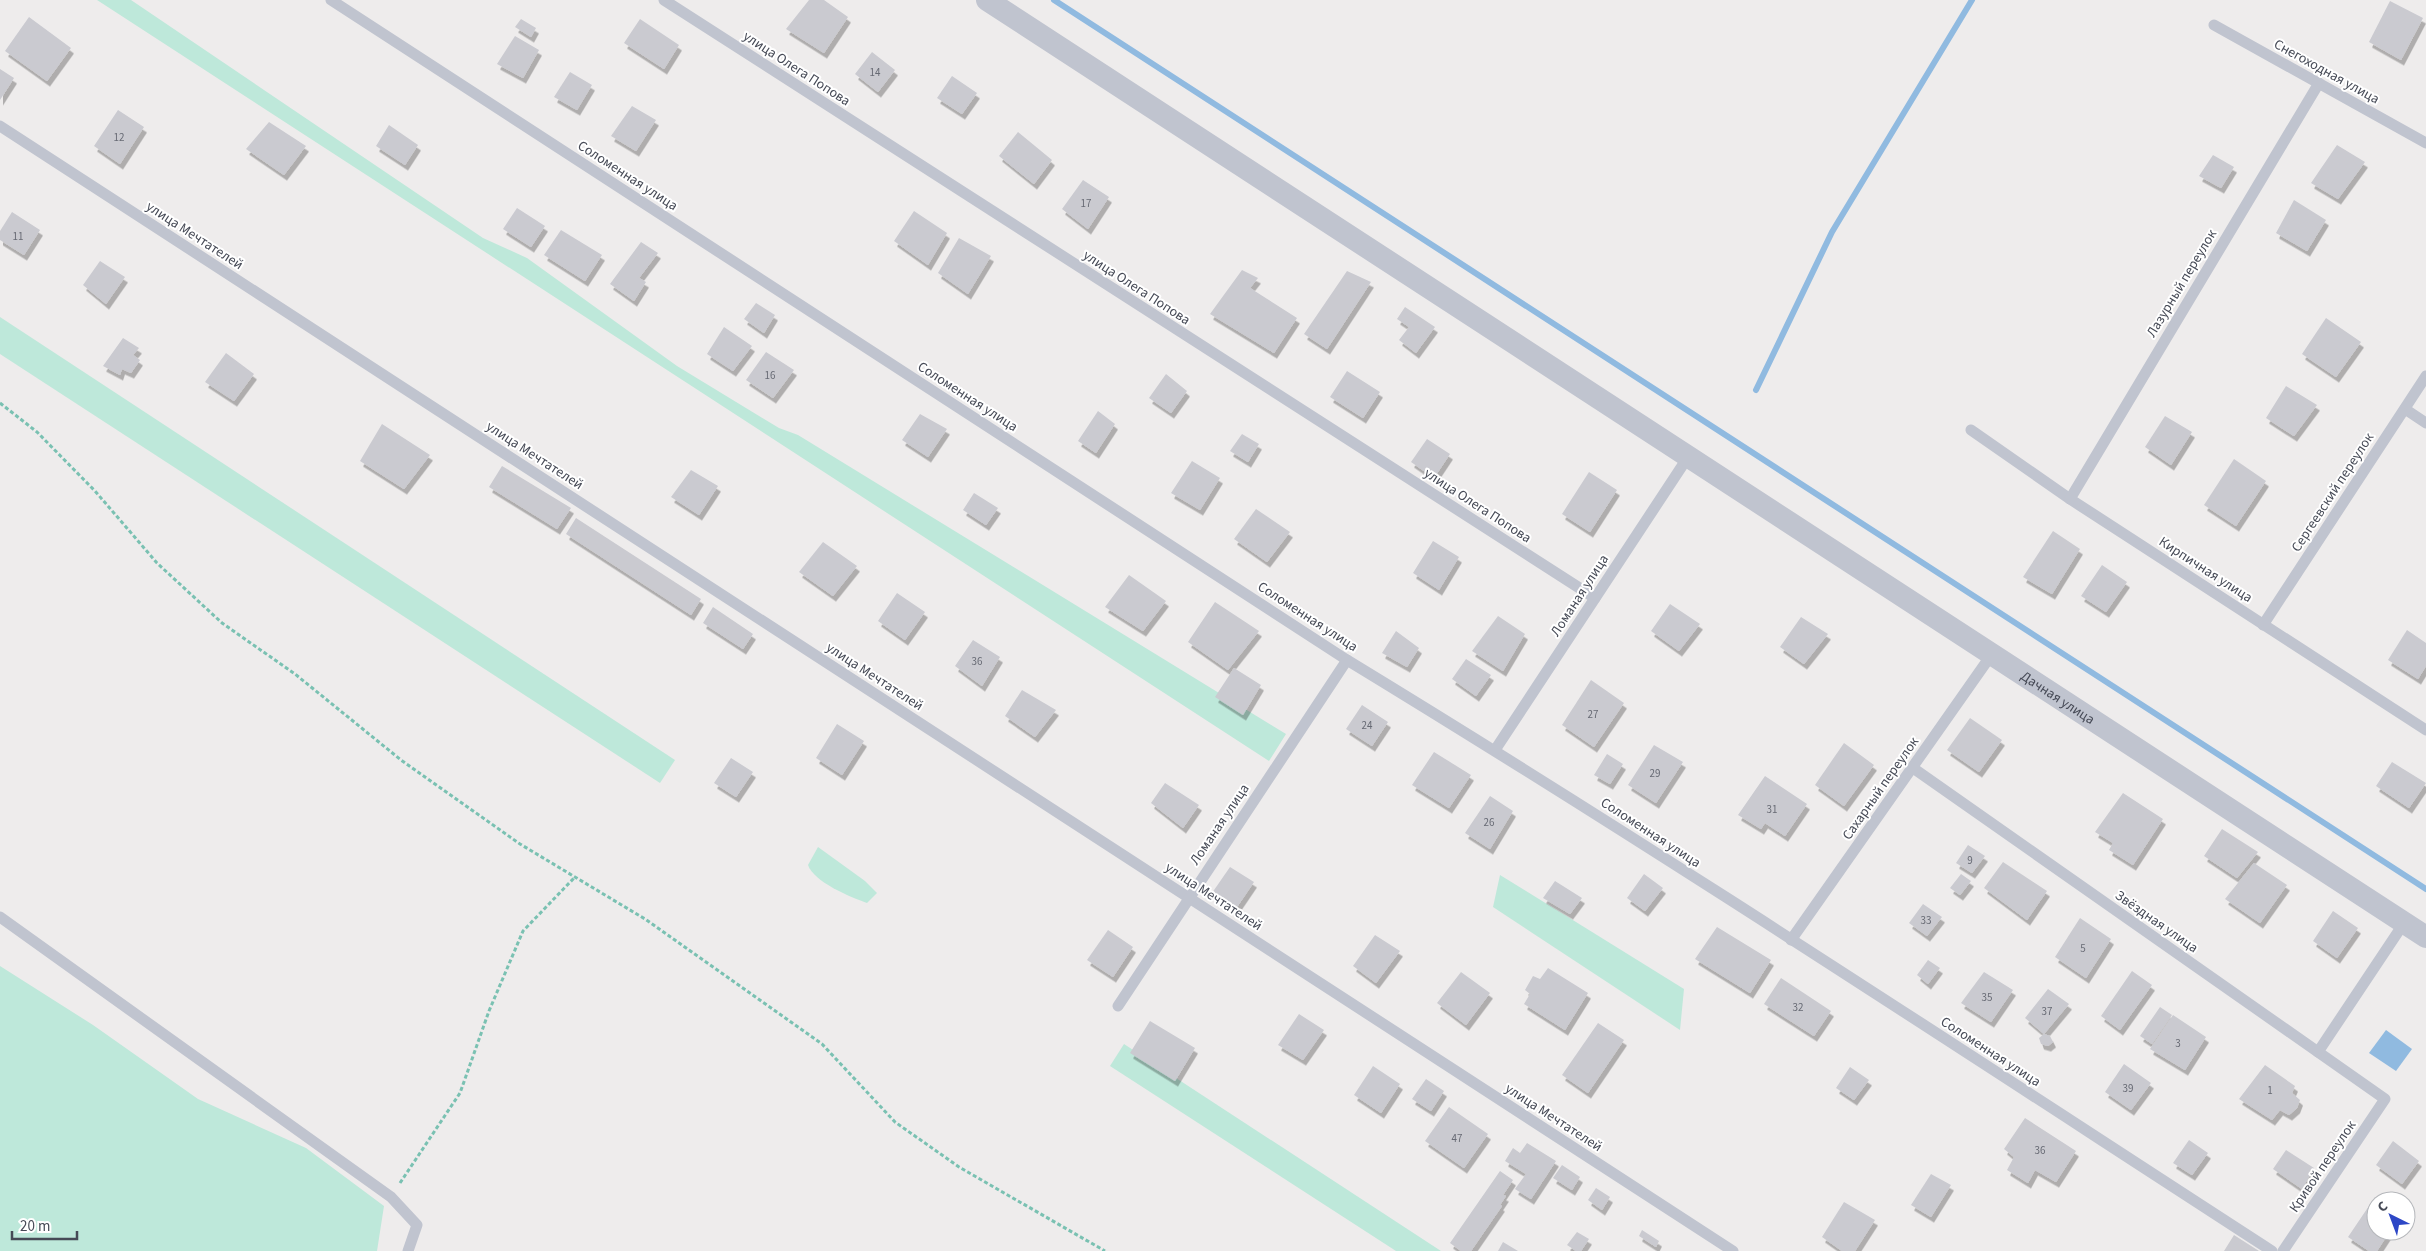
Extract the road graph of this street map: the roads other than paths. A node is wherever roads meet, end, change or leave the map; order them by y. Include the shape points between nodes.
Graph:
1 (331, 0) edge
2 (664, 0) edge
3 (987, 0) edge
4 (2214, 25) dead end
5 (2319, 83) junction
6 (0, 126) edge
7 (2426, 143) edge
8 (2426, 376) edge
9 (2406, 409) junction
10 (2426, 423) edge
11 (1971, 430) dead end
12 (1688, 457) junction
13 (2070, 498) junction
14 (1595, 598) junction
15 (2263, 625) junction
16 (1992, 654) junction
17 (1347, 660) junction
18 (2426, 730) edge
19 (1495, 750) junction
20 (1912, 768) junction
21 (1188, 897) junction
22 (0, 917) edge
23 (2404, 923) junction
24 (2426, 937) edge
25 (1792, 940) junction
26 (1118, 1006) dead end
27 (2318, 1052) junction
28 (2385, 1099) joint
29 (408, 1251) edge
30 (1733, 1251) edge
31 (2272, 1251) edge
32 (2283, 1251) edge

1 - 17 lane, Соломенная улица
2 - 14 lane, улица Олега Попова
3 - 12 street, Дачная улица
4 - 5 lane, Снегоходная улица
5 - 7 lane, Снегоходная улица
5 - 13 lane, Лазурный переулок
6 - 21 lane, улица Мечтателей
8 - 9 lane, Сергеевский переулок
9 - 10 lane
9 - 15 lane, Сергеевский переулок
11 - 13 lane, Кирпичная улица
12 - 14 lane, Ломаная улица
12 - 16 street, Дачная улица
13 - 15 lane, Кирпичная улица
14 - 19 lane, Ломаная улица
15 - 18 lane, Кирпичная улица
16 - 20 lane, Сахарный переулок
16 - 23 street, Дачная улица
17 - 19 lane, Соломенная улица
17 - 21 lane, Ломаная улица
19 - 25 lane, Соломенная улица
20 - 25 lane, Сахарный переулок
20 - 27 lane, Звёздная улица
21 - 26 lane, Ломаная улица
21 - 30 lane, улица Мечтателей
22 - 29 lane via 391,1197 417,1225
23 - 24 street, Дачная улица
23 - 27 lane
25 - 31 lane, Соломенная улица
27 - 28 lane, Звёздная улица
28 - 32 lane, Кривой переулок

